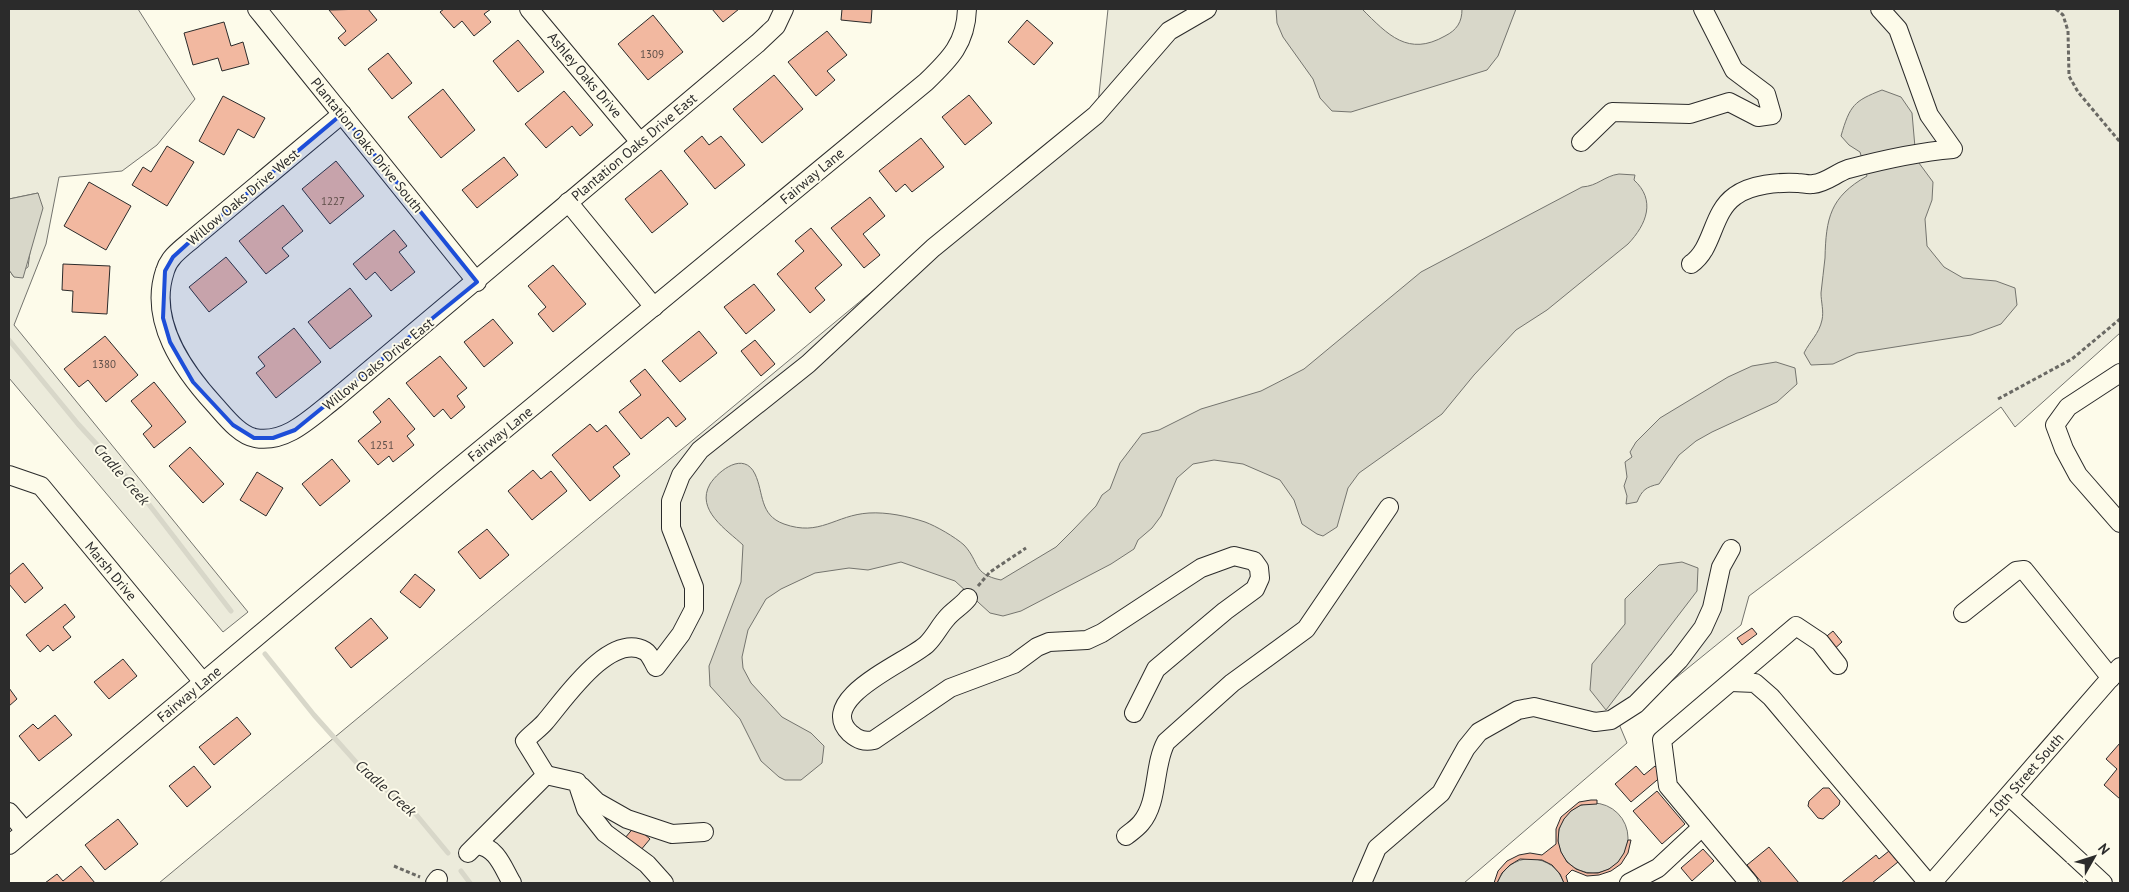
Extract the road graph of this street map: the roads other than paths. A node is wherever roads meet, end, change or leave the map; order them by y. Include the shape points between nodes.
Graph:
1 (257, 9) edge
2 (529, 9) edge
3 (784, 9) edge
4 (967, 9) edge
5 (1207, 9) edge
6 (1703, 9) edge
7 (1880, 9) edge
8 (342, 114) junction
9 (640, 142) junction
10 (1581, 142) dead end
11 (568, 202) junction
12 (1691, 264) dead end
13 (477, 282) junction
14 (654, 307) junction
15 (2120, 373) edge
16 (273, 438) joint
17 (9, 475) edge
18 (1389, 507) dead end
19 (2120, 523) edge
20 (1731, 549) dead end
21 (968, 598) dead end
22 (1963, 613) dead end
23 (1838, 665) dead end
24 (2115, 672) edge
25 (202, 682) junction
26 (1731, 682) junction
27 (1134, 713) dead end
28 (546, 775) junction
29 (577, 782) junction
30 (2008, 796) junction
31 (9, 812) edge
32 (1702, 827) junction
33 (25, 831) junction
34 (704, 832) dead end
35 (1126, 836) dead end
36 (9, 845) edge
37 (512, 883) edge
38 (664, 883) edge
39 (1362, 883) edge
40 (1629, 883) edge
41 (1750, 883) edge
42 (1928, 883) edge
43 (1932, 883) edge
44 (2103, 883) edge

1 - 8 street, Plantation Oaks Drive South
2 - 9 street, Ashley Oaks Drive
3 - 9 street, Plantation Oaks Drive East via 776,26 758,43
4 - 14 street, Fairway Lane via 966,28 952,56 926,82
5 - 28 street via 1170,31 1096,115 933,248 808,364 700,450 680,475 671,501 671,528 694,587 694,610 656,667 647,652 637,648 624,648 603,657 525,740
6 - 10 street via 1734,70 1766,94 1772,115 1758,117 1729,102 1690,114 1612,112
7 - 12 street via 1898,29 1929,115 1953,149 1862,166 1812,184 1785,183 1737,194 1719,215 1700,258
8 - 13 street, Plantation Oaks Drive South
8 - 16 street, Willow Oaks Drive West via 173,257 165,271 162,318 170,342 194,382 233,425 254,438
9 - 11 street, Plantation Oaks Drive East
11 - 13 street, Plantation Oaks Drive East
11 - 14 street
13 - 16 street, Willow Oaks Drive East via 302,425
14 - 25 street, Fairway Lane
15 - 19 street via 2068,407 2055,425 2078,475
17 - 25 street, Marsh Drive via 41,486
18 - 35 street via 1306,629 1232,683 1166,742 1149,807 1142,822
20 - 39 street via 1721,568 1712,608 1703,628 1679,660 1636,704 1611,720 1594,722 1550,710 1526,708 1479,732 1466,748 1441,793 1377,848
21 - 27 street via 927,644 858,688 848,700 843,721 856,738 865,742 874,740 950,688 1014,664 1049,642 1087,640 1102,633 1201,568 1234,556 1254,561 1260,578 1256,589 1225,610 1156,669
22 - 24 street via 2016,571 2024,570
23 - 26 street via 1820,642 1796,626
24 - 30 street, 10th Street South
25 - 33 street, Fairway Lane
26 - 32 street via 1662,740 1668,786
26 - 42 street via 1755,683 1771,697
28 - 29 street
28 - 37 street via 473,849 485,846 494,852
29 - 34 street via 596,802 627,819 672,834
29 - 38 street via 586,809 605,833 647,864
30 - 43 street, 10th Street South
30 - 44 street
31 - 33 street
32 - 40 street via 1658,868
32 - 41 street
33 - 36 street, Fairway Lane

